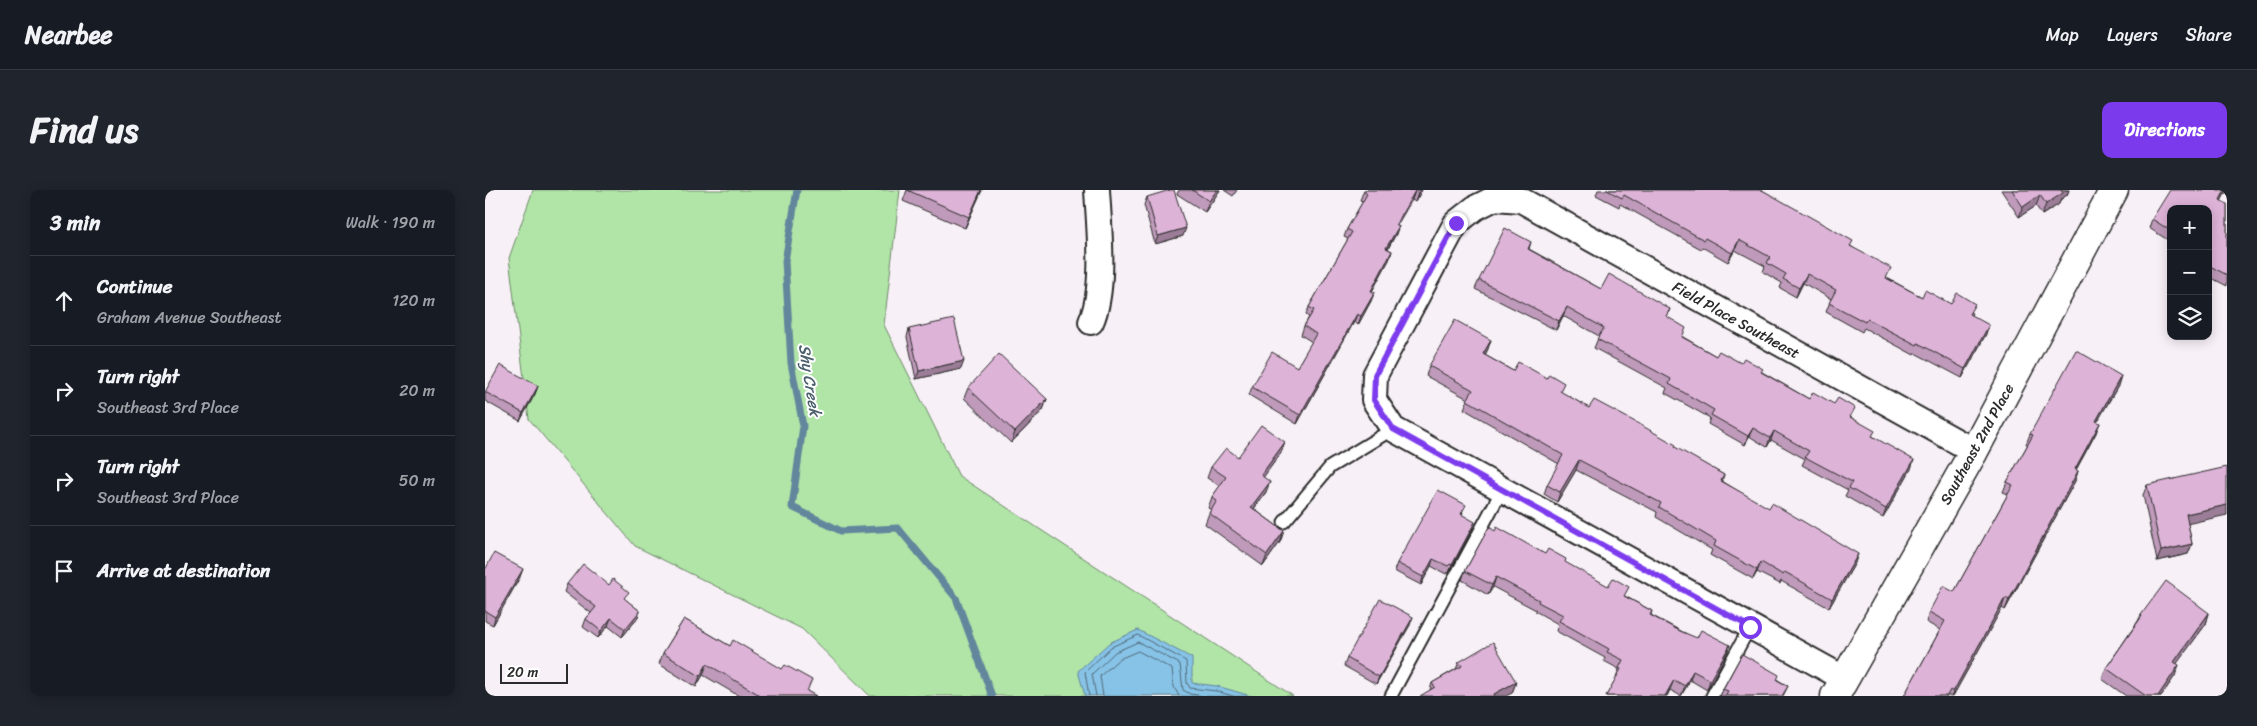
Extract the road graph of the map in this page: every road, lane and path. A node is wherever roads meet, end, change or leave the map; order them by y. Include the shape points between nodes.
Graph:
1 (1097, 190) edge
2 (2114, 190) edge
3 (1495, 194) edge
4 (1091, 322) dead end
5 (1393, 429) junction
6 (1974, 451) junction
7 (1502, 490) junction
8 (1284, 522) dead end
9 (1750, 627) junction
10 (1840, 688) edge
11 (1391, 696) edge
12 (1712, 696) edge

1 - 4 street via 1098,289
2 - 6 street, Southeast 2nd Place
3 - 5 street via 1456,223 1375,375 1374,400
3 - 6 street, Field Place Southeast via 1521,200
5 - 7 street
5 - 8 lane via 1330,467
6 - 10 street, Southeast 2nd Place
7 - 9 street
7 - 11 lane
9 - 10 street
9 - 12 lane

